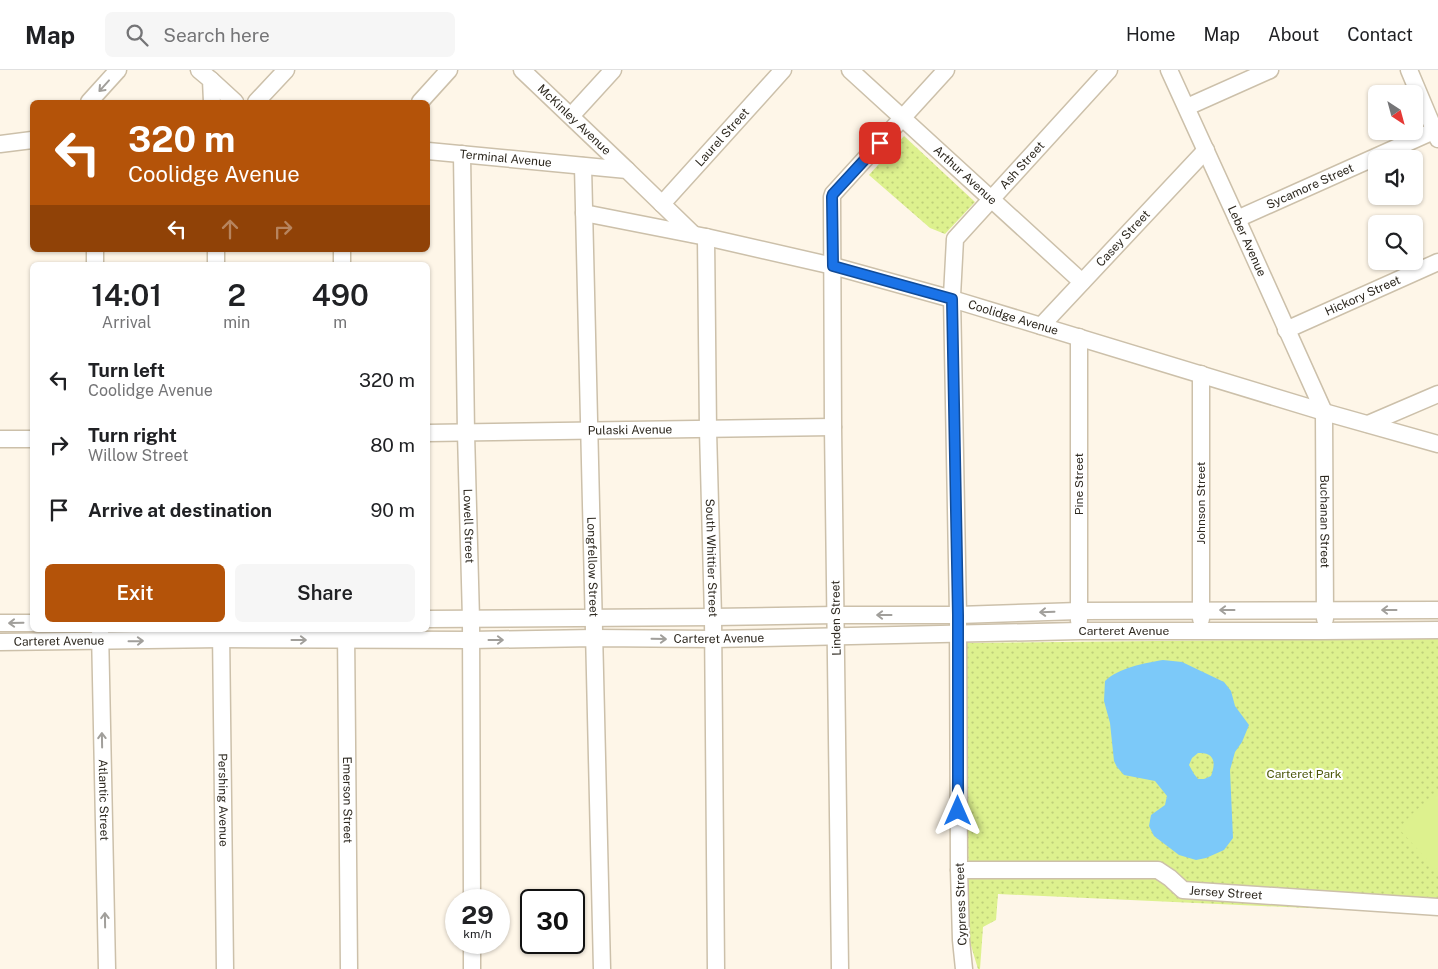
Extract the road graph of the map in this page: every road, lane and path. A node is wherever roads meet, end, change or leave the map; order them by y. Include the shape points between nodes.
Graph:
1 (118, 70) edge
2 (286, 70) edge
3 (449, 70) edge
4 (522, 70) edge
5 (612, 70) edge
6 (784, 70) edge
7 (850, 70) edge
8 (946, 70) edge
9 (1109, 70) edge
10 (1169, 70) edge
11 (1270, 70) edge
12 (1409, 70) edge
13 (205, 75) edge
14 (91, 100) edge
15 (211, 100) edge
16 (233, 100) edge
17 (258, 100) edge
18 (422, 100) edge
19 (1187, 107) junction
20 (571, 116) junction
21 (903, 118) junction
22 (1437, 133) edge
23 (30, 140) edge
24 (0, 144) edge
25 (1206, 150) junction
26 (430, 151) edge
27 (462, 154) junction
28 (583, 166) junction
29 (627, 170) junction
30 (991, 199) junction
31 (662, 204) junction
32 (584, 213) junction
33 (1238, 219) junction
34 (700, 236) junction
35 (1438, 262) edge
36 (833, 266) junction
37 (1082, 282) junction
38 (952, 299) junction
39 (1041, 326) junction
40 (1286, 330) junction
41 (1079, 337) junction
42 (1201, 374) junction
43 (1438, 394) edge
44 (1324, 412) junction
45 (1368, 424) junction
46 (833, 427) junction
47 (708, 430) junction
48 (590, 431) junction
49 (430, 433) edge
50 (466, 433) junction
51 (0, 439) edge
52 (30, 439) edge
53 (1438, 444) edge
54 (1201, 610) junction
55 (1325, 610) junction
56 (1438, 610) edge
57 (1079, 611) junction
58 (836, 615) junction
59 (958, 615) junction
60 (594, 617) junction
61 (713, 617) junction
62 (472, 618) junction
63 (430, 619) edge
64 (30, 622) edge
65 (0, 623) edge
66 (1438, 630) edge
67 (1079, 631) junction
68 (1201, 631) junction
69 (1324, 631) junction
70 (221, 634) edge
71 (958, 634) junction
72 (346, 635) edge
73 (100, 636) edge
74 (836, 636) junction
75 (594, 638) junction
76 (713, 639) junction
77 (471, 640) junction
78 (0, 642) edge
79 (959, 870) junction
80 (472, 889) edge
81 (1438, 907) edge
82 (472, 954) edge
83 (107, 969) edge
84 (225, 969) edge
85 (349, 969) edge
86 (472, 969) edge
87 (602, 969) edge
88 (716, 969) edge
89 (840, 969) edge
90 (964, 969) edge

1 -> 14 street
2 - 17 street
3 - 18 street
4 - 20 street, McKinley Avenue
5 - 20 street
6 - 31 street, Laurel Street
7 - 21 street, Arthur Avenue
8 - 21 street, Linden Street
9 - 30 street, Ash Street
10 - 19 street, Leber Avenue
11 - 19 street
12 - 22 street
13 - 15 street
13 - 16 street
19 - 25 street, Leber Avenue
20 - 29 street, McKinley Avenue
21 - 30 street, Arthur Avenue
21 - 36 street, Linden Street via 833,194
22 - 33 street, Sycamore Street
23 - 24 street
25 - 33 street, Leber Avenue
25 - 37 street, Casey Street
26 - 27 street, Terminal Avenue
27 - 28 street, Terminal Avenue
27 - 50 street, Lowell Street
28 - 29 street, McKinley Avenue
28 - 32 street, Longfellow Street
29 - 31 street, McKinley Avenue
30 - 37 street, Arthur Avenue
30 - 38 street, Ash Street via 955,239
31 - 34 street, McKinley Avenue
32 - 34 street, Coolidge Avenue
32 - 48 street, Longfellow Street
33 - 40 street, Leber Avenue
34 - 36 street, Coolidge Avenue
34 - 47 street, South Whittier Street
35 - 40 street, Hickory Street
36 - 38 street, Coolidge Avenue
36 - 46 street, Linden Street
37 - 39 street, Casey Street
38 - 39 street, Coolidge Avenue
38 - 59 street, Cypress Street
39 - 41 street, Coolidge Avenue
40 - 44 street, Leber Avenue
41 - 42 street, Coolidge Avenue
41 - 57 street, Pine Street
42 - 44 street, Coolidge Avenue
42 - 54 street, Johnson Street
43 - 45 street
44 - 45 street, Coolidge Avenue
44 - 55 street, Buchanan Street
45 - 53 street, Coolidge Avenue
46 - 47 street, Pulaski Avenue
46 - 58 street, Linden Street
47 - 48 street, Pulaski Avenue
47 - 61 street, South Whittier Street
48 - 50 street, Pulaski Avenue
48 - 60 street, Longfellow Street
49 - 50 street, Pulaski Avenue
50 - 62 street, Lowell Street
51 - 52 street
55 -> 54 street, Carteret Avenue
54 - 57 street, Carteret Avenue
54 - 68 street, Johnson Street
56 -> 55 street, Carteret Avenue
55 - 69 street, Buchanan Street
57 -> 59 street, Carteret Avenue
57 - 67 street, Pine Street
59 -> 58 street, Carteret Avenue
58 - 61 street, Carteret Avenue
58 - 74 street, Linden Street
59 - 71 street, Cypress Street
60 - 61 street, Carteret Avenue
60 - 62 street, Carteret Avenue
60 - 75 street, Longfellow Street
61 - 76 street, South Whittier Street
62 - 63 street, Carteret Avenue
62 - 77 street, Lowell Street
64 -> 65 street, Carteret Avenue
66 - 69 street, Carteret Avenue
67 - 68 street, Carteret Avenue
67 - 71 street, Carteret Avenue
68 - 69 street, Carteret Avenue
70 -> 72 street, Carteret Avenue
73 -> 70 street, Carteret Avenue
70 - 84 street, Pershing Avenue
71 - 74 street, Carteret Avenue
71 - 79 street, Cypress Street
72 - 77 street, Carteret Avenue
72 - 85 street, Emerson Street
73 - 78 street, Carteret Avenue
83 -> 73 street, Atlantic Street
74 - 76 street, Carteret Avenue
74 - 89 street, Linden Street
75 -> 76 street, Carteret Avenue
77 -> 75 street, Carteret Avenue
75 - 87 street, Longfellow Street
76 - 88 street, South Whittier Street
77 - 80 street, Lowell Street
79 - 81 street, Jersey Street via 1158,870 1183,890
79 - 90 street, Cypress Street
82 - 86 street

